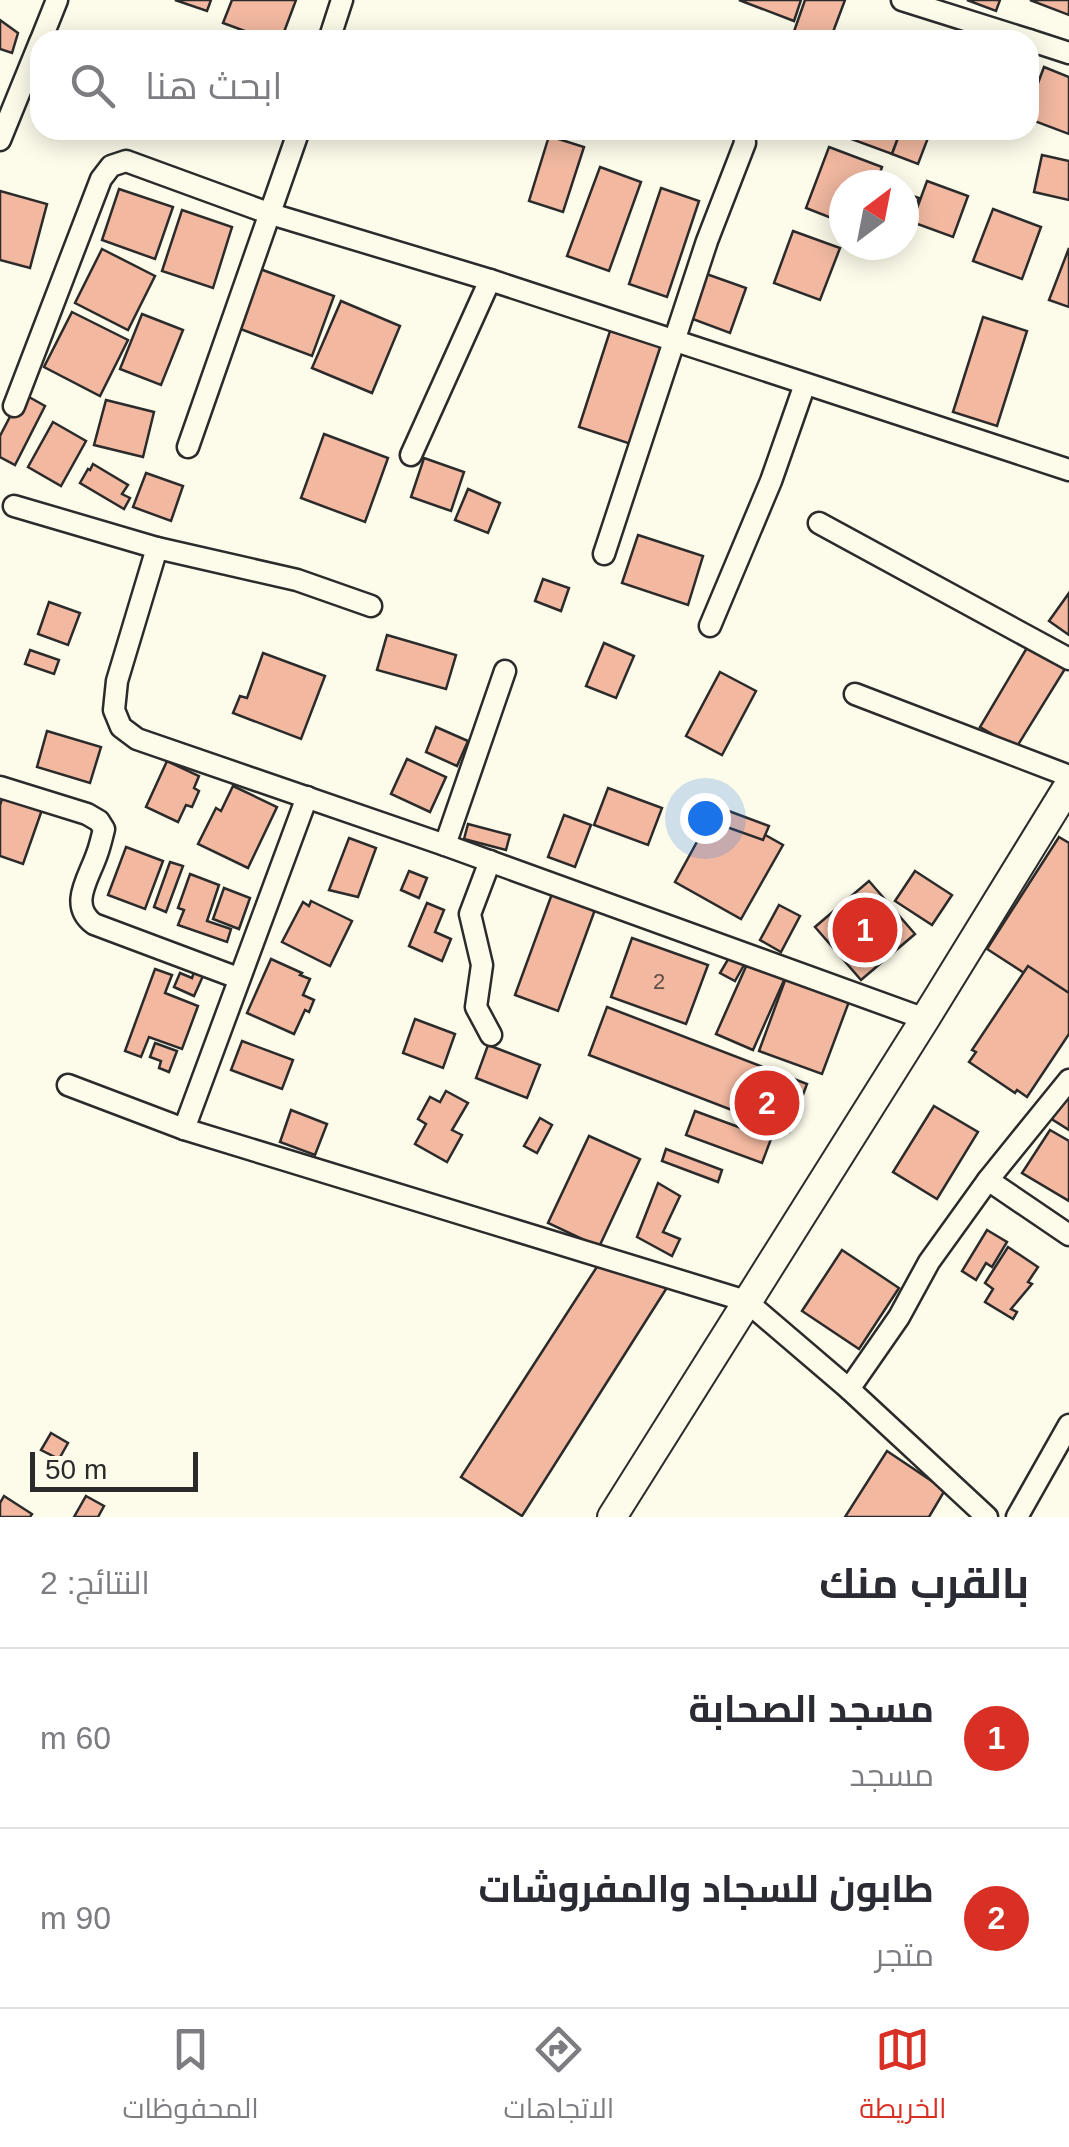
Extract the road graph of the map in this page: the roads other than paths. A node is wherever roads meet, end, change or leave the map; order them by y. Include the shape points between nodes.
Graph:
1 (57, 0) edge
2 (342, 0) edge
3 (902, 0) edge
4 (45, 30) edge
5 (332, 30) edge
6 (997, 30) edge
7 (1039, 43) edge
8 (1069, 53) edge
9 (30, 66) edge
10 (0, 140) edge
11 (297, 140) edge
12 (745, 140) edge
13 (272, 214) junction
14 (490, 280) junction
15 (673, 340) junction
16 (805, 384) junction
17 (14, 406) dead end
18 (188, 447) dead end
19 (411, 455) dead end
20 (1069, 470) edge
21 (14, 506) dead end
22 (819, 523) dead end
23 (157, 548) junction
24 (604, 554) dead end
25 (371, 606) dead end
26 (710, 626) dead end
27 (1069, 659) edge
28 (505, 671) dead end
29 (855, 694) dead end
30 (1069, 776) edge
31 (1069, 785) edge
32 (0, 787) edge
33 (307, 796) junction
34 (446, 845) junction
35 (490, 861) junction
36 (238, 978) junction
37 (925, 1019) junction
38 (492, 1034) dead end
39 (1069, 1080) edge
40 (68, 1085) dead end
41 (184, 1129) junction
42 (988, 1180) junction
43 (1069, 1235) edge
44 (746, 1301) junction
45 (849, 1389) junction
46 (1069, 1425) edge
47 (612, 1517) edge
48 (987, 1517) edge
49 (1017, 1517) edge

1 - 4 street
2 - 5 street
3 - 6 street
7 - 8 street
9 - 10 street
11 - 13 street
12 - 15 street
13 - 14 street
13 - 17 street via 126,161 111,166
13 - 18 street
14 - 15 street
14 - 19 street
15 - 16 street
15 - 24 street
16 - 20 street
16 - 26 street
21 - 23 street
22 - 27 street
23 - 25 street via 298,580
23 - 33 street via 116,681 114,710 121,728 136,739
28 - 34 street
29 - 30 street
31 - 37 main road
32 - 36 street via 99,821 104,829 80,906 85,917
33 - 34 street
33 - 36 street
34 - 35 street
35 - 37 street
35 - 38 street via 470,914 482,966 476,1006
36 - 41 street
37 - 44 main road
39 - 42 street
40 - 41 street
41 - 44 street
42 - 43 street
42 - 45 street
44 - 45 street
44 - 47 main road
45 - 48 street
46 - 49 street

